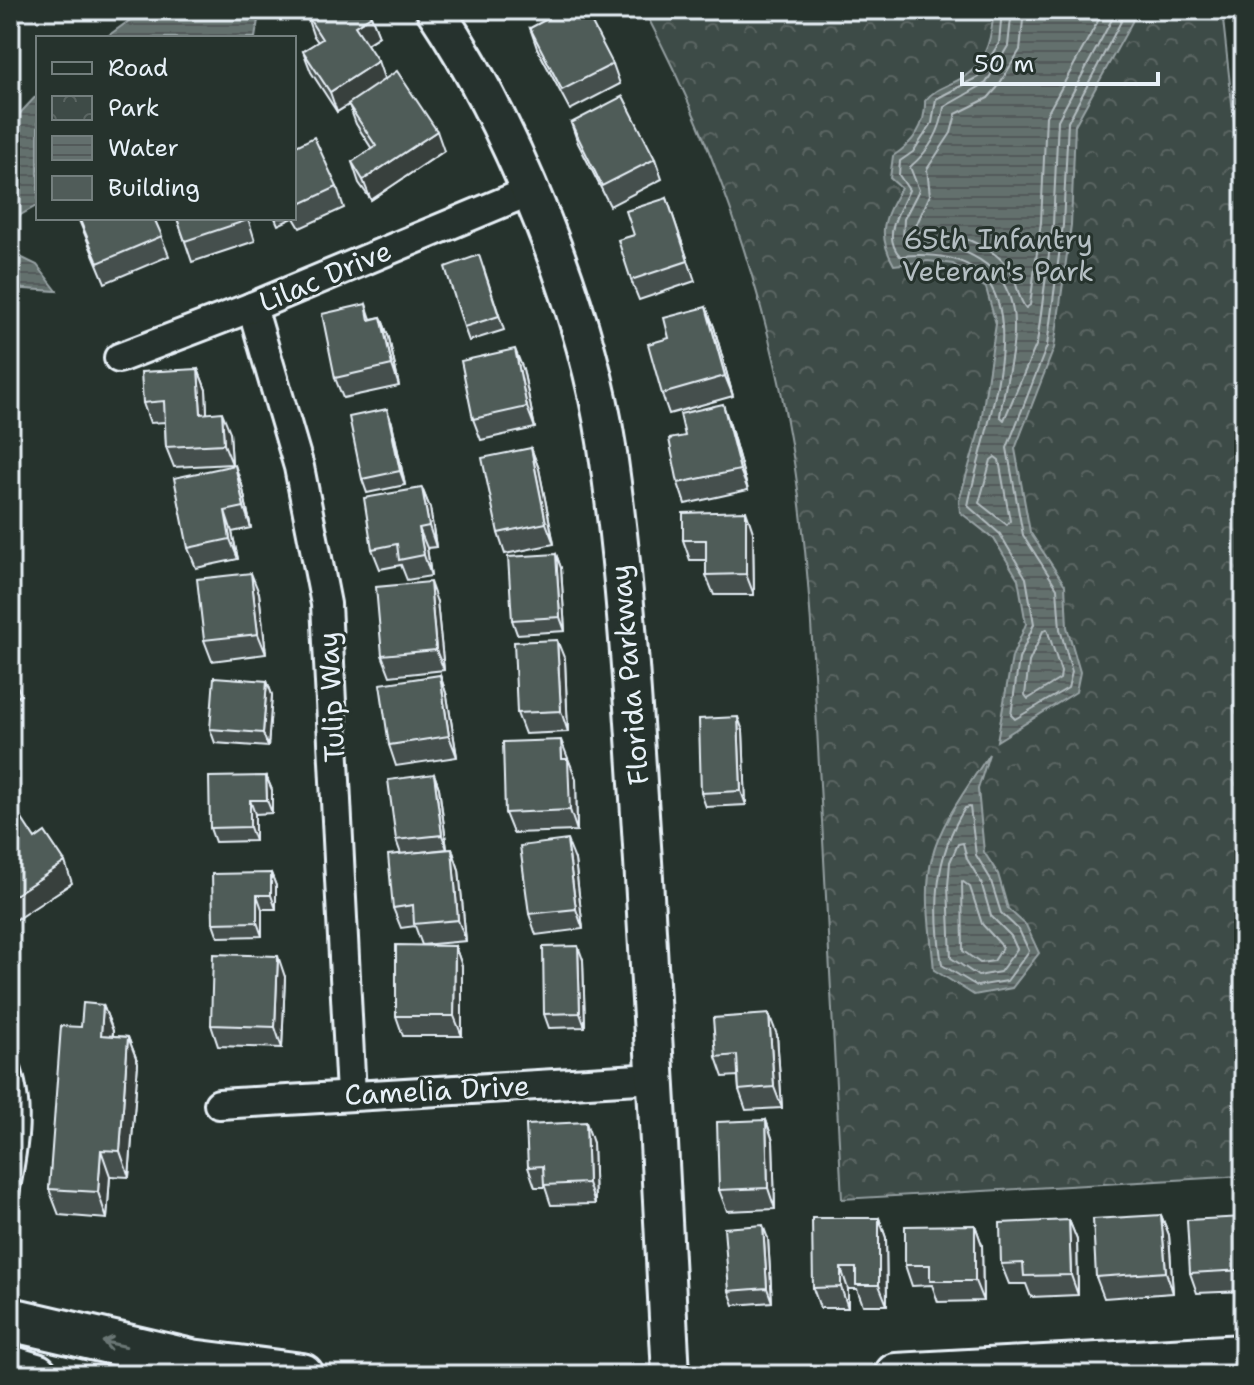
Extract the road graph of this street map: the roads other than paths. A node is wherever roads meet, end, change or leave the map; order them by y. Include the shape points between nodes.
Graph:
1 (435, 10) edge
2 (530, 191) junction
3 (252, 307) junction
4 (119, 358) dead end
5 (10, 1060) edge
6 (656, 1078) junction
7 (351, 1095) junction
8 (219, 1104) dead end
9 (10, 1199) edge
10 (10, 1319) edge
11 (1244, 1356) edge
12 (10, 1367) edge
13 (36, 1375) edge
14 (302, 1375) edge
15 (671, 1375) edge
16 (896, 1375) edge

1 - 2 street, Florida Parkway via 500,123
2 - 3 street, Lilac Drive
2 - 6 street, Florida Parkway via 579,324 606,444 629,631
3 - 4 street, Lilac Drive
3 - 7 street, Tulip Way via 299,467 326,604
5 - 9 lane via 24,1125
6 - 7 street, Camelia Drive
6 - 15 street, Florida Parkway
7 - 8 street, Camelia Drive
14 -> 10 main road via 191,1361
11 - 16 main road
12 - 13 main road

